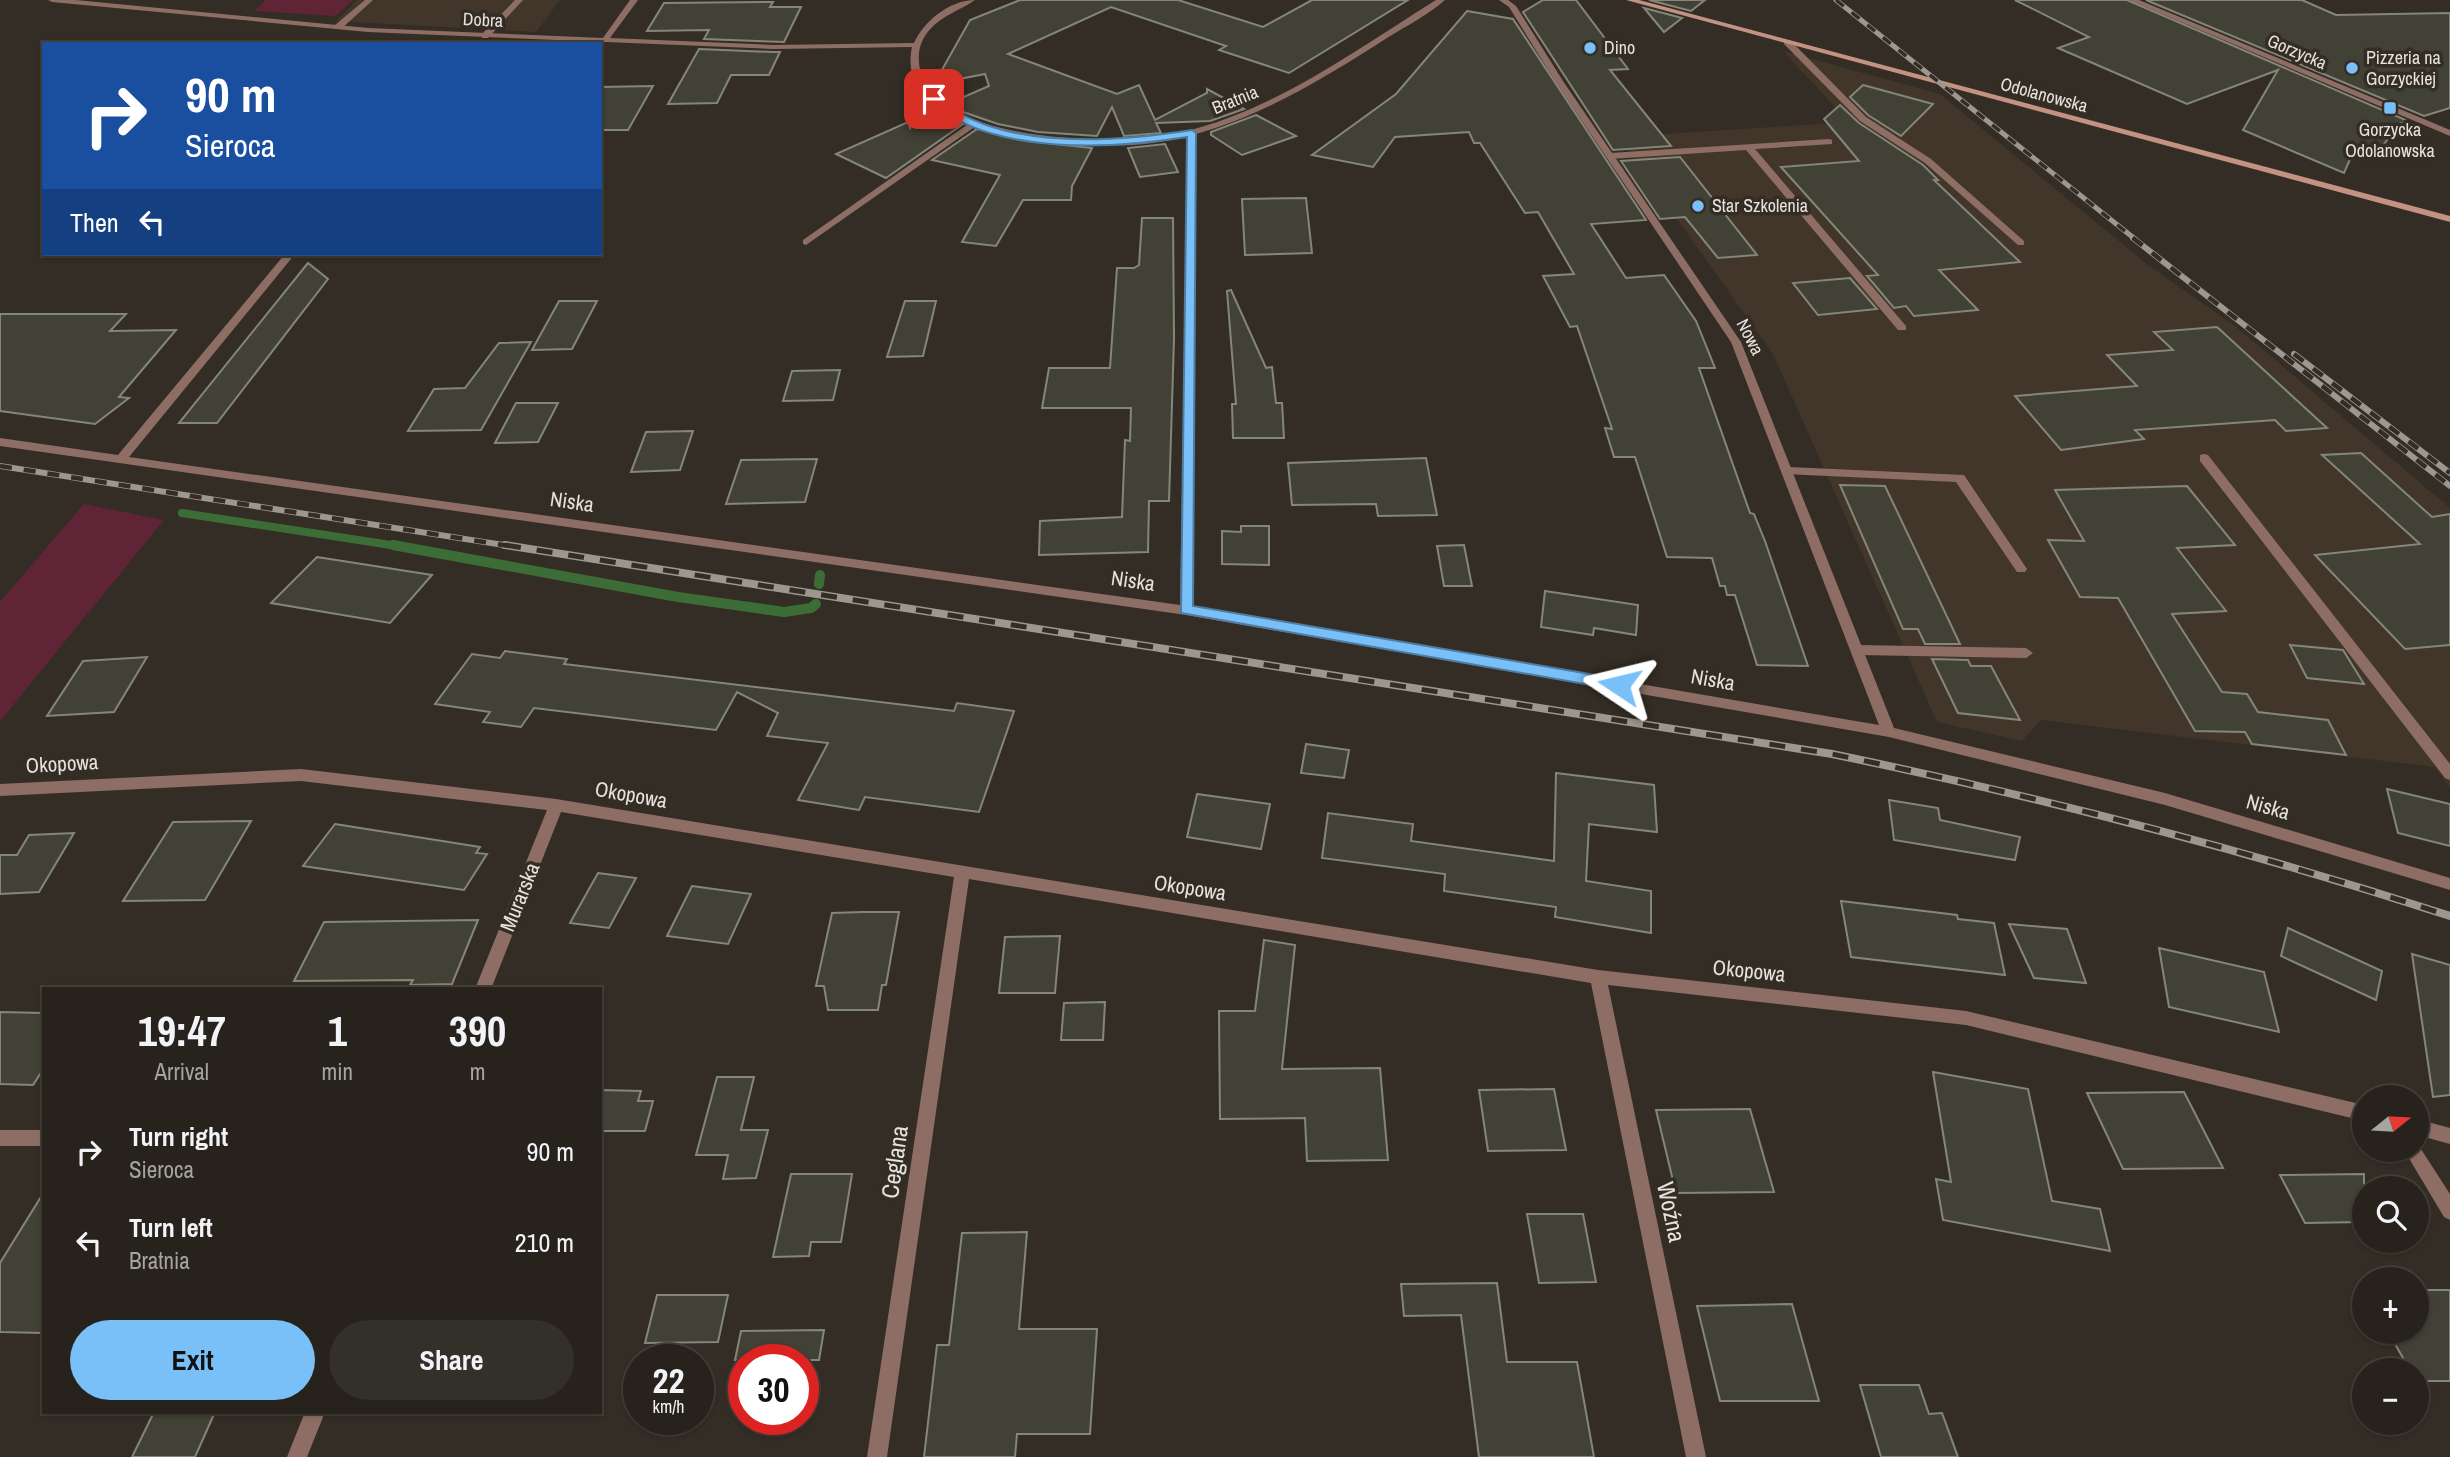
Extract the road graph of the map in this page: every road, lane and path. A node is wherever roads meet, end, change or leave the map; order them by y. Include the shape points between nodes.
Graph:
1 (52, 0) edge
2 (369, 0) edge
3 (519, 0) edge
4 (634, 0) edge
5 (971, 0) edge
6 (1441, 0) edge
7 (1503, 0) edge
8 (1630, 0) edge
9 (2133, 0) edge
10 (338, 27) junction
11 (485, 36) junction
12 (604, 41) junction
13 (1787, 42) junction
14 (914, 46) junction
15 (974, 124) junction
16 (1192, 133) junction
17 (2450, 133) edge
18 (1829, 142) dead end
19 (1746, 146) junction
20 (1610, 156) junction
21 (2450, 219) edge
22 (806, 242) dead end
23 (2021, 243) dead end
24 (288, 256) edge
25 (1902, 328) dead end
26 (0, 442) edge
27 (2204, 458) dead end
28 (120, 460) junction
29 (1789, 471) junction
30 (2021, 569) dead end
31 (1186, 610) junction
32 (1858, 650) junction
33 (2026, 653) dead end
34 (1889, 732) junction
35 (2450, 774) edge
36 (0, 790) edge
37 (556, 805) junction
38 (962, 874) junction
39 (2450, 884) edge
40 (1598, 977) junction
41 (484, 987) edge
42 (2352, 1110) edge
43 (2429, 1130) edge
44 (2450, 1136) edge
45 (0, 1138) edge
46 (42, 1138) edge
47 (2420, 1162) edge
48 (2450, 1211) edge
49 (314, 1414) edge
50 (297, 1457) edge
51 (877, 1457) edge
52 (1696, 1457) edge

1 - 10 street, Dobra
2 - 10 street
3 - 11 street
4 - 12 street
5 - 14 street via 947,10
6 - 16 street, Bratnia via 1255,113
7 - 20 street, Nowa via 1513,6
8 - 13 main road, Odolanowska
9 - 17 street, Gorzycka
10 - 11 street, Dobra
11 - 12 street, Dobra
12 - 14 street, Dobra
13 - 21 main road, Odolanowska
13 - 23 street via 1863,119 1928,162
14 - 15 street, Bratnia via 914,70 922,89 945,109
15 - 16 street, Bratnia via 1020,136 1077,142 1142,141
15 - 22 street
16 - 31 street
18 - 19 street
19 - 20 street
19 - 25 street
20 - 29 street, Nowa via 1736,342
24 - 28 street
26 - 28 street, Niska
27 - 35 street
28 - 31 street, Niska
29 - 30 street via 1960,478
29 - 32 street, Nowa
31 - 34 street, Niska
32 - 33 street
32 - 34 street, Nowa
34 - 39 street, Niska via 2165,799
36 - 37 street, Okopowa via 301,775
37 - 38 street, Okopowa
37 - 41 street, Murarska
38 - 40 street, Okopowa
38 - 51 street, Ceglana
40 - 42 street, Okopowa via 1966,1018
40 - 52 street, Woźna
43 - 44 street
45 - 46 street
47 - 48 street
49 - 50 street

